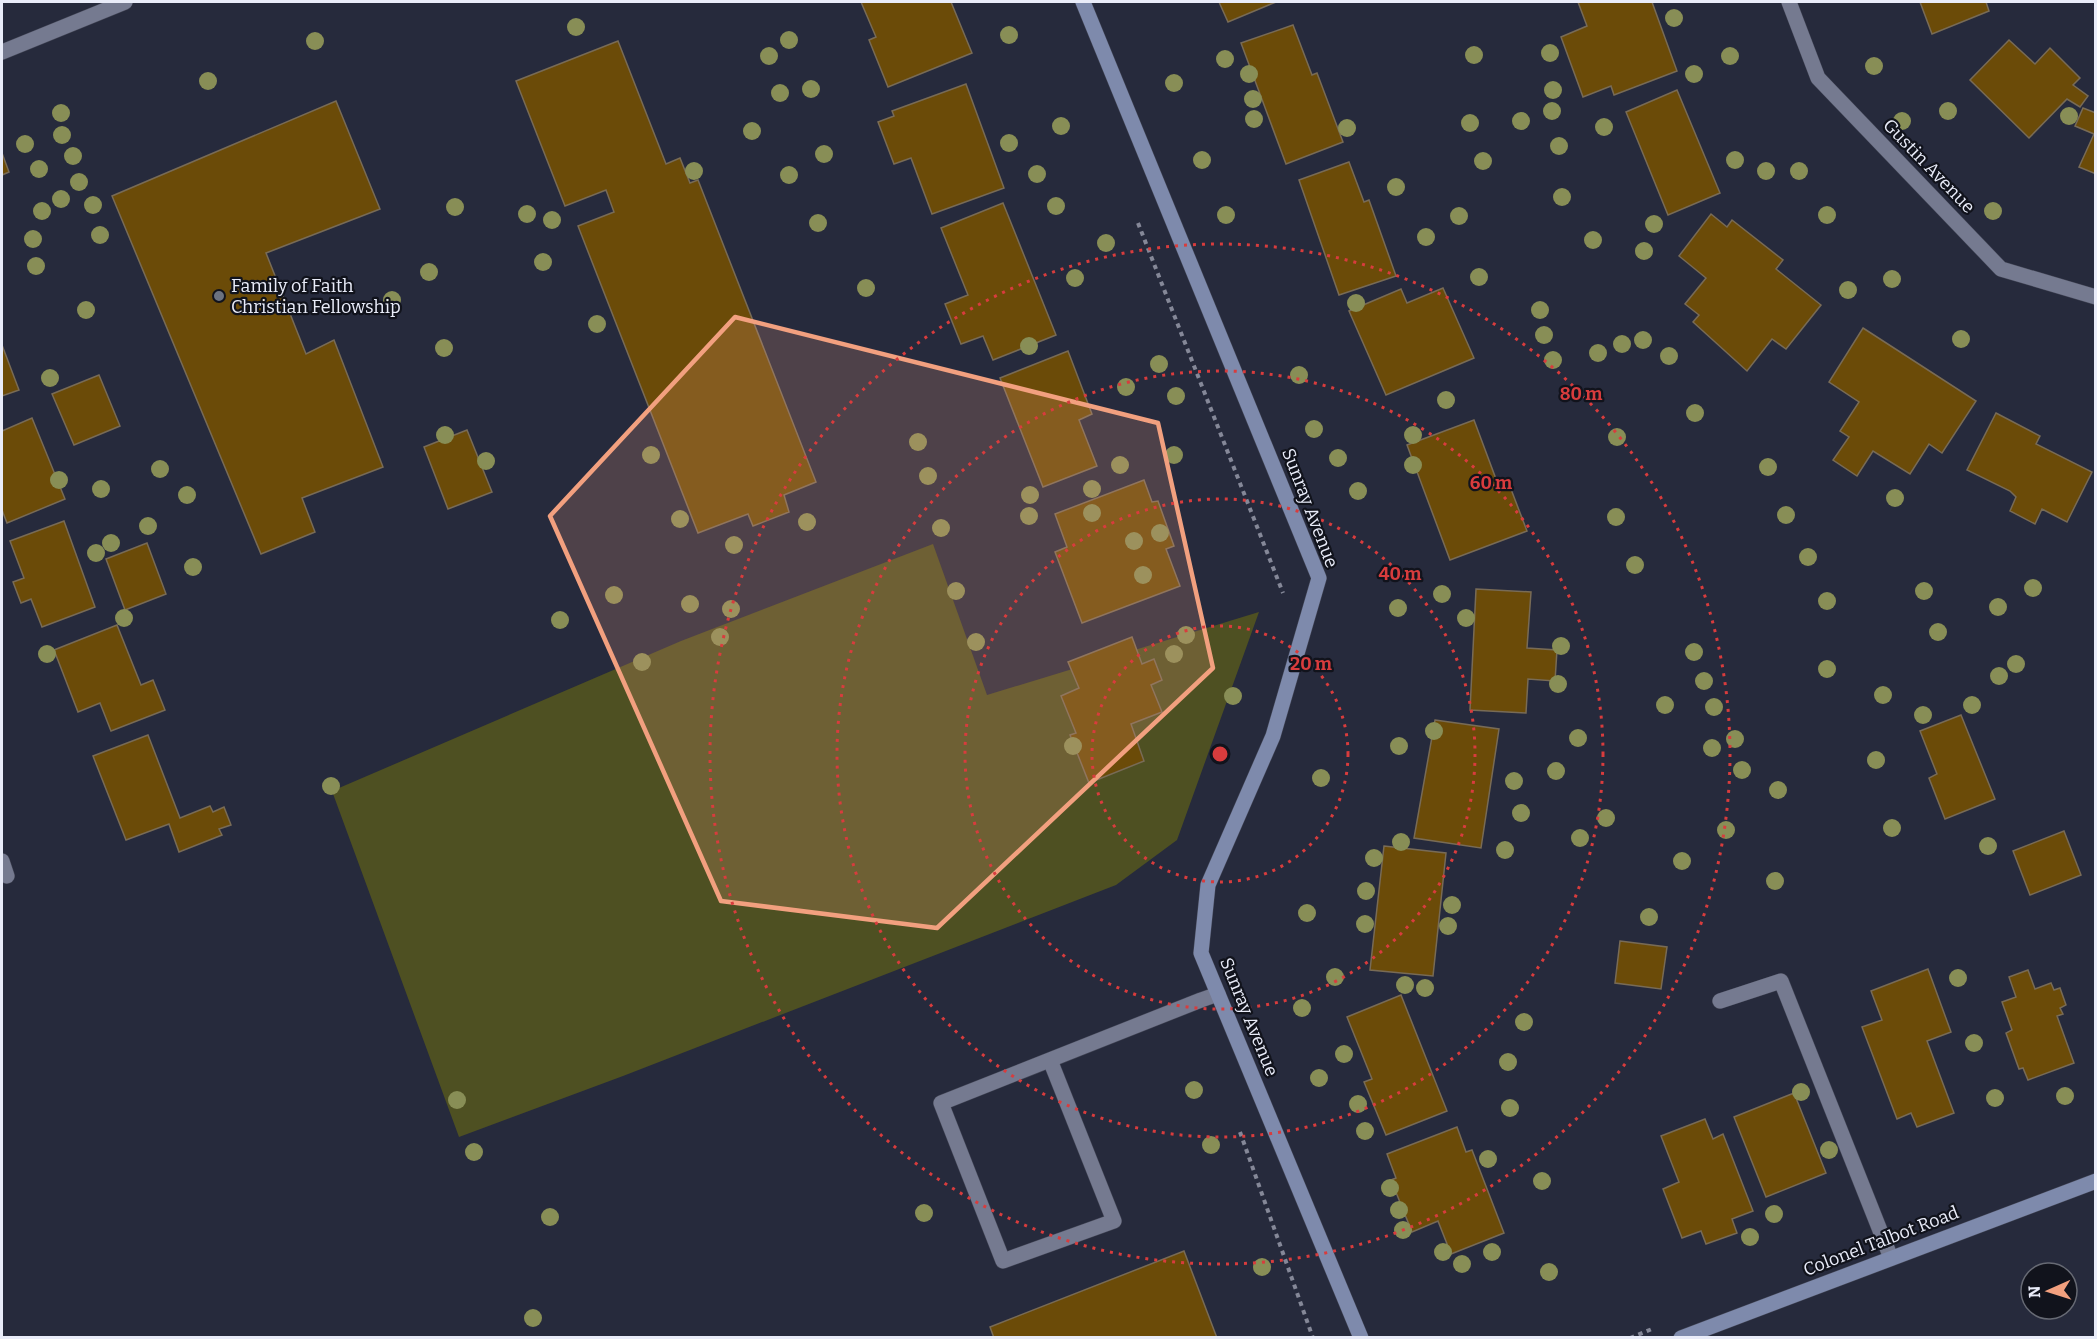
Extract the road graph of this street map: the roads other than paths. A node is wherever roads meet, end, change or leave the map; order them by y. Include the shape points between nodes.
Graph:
1 (125, 2) edge
2 (1083, 2) edge
3 (1789, 2) edge
4 (2, 52) edge
5 (2096, 297) edge
6 (2, 861) edge
7 (7, 876) dead end
8 (1218, 994) junction
9 (1720, 1001) dead end
10 (1050, 1060) junction
11 (2096, 1181) edge
12 (1891, 1258) junction
13 (1361, 1338) edge
14 (1681, 1338) edge

1 - 4 street
2 - 8 street, Sunray Avenue via 1319,578 1273,736 1209,885 1201,953
3 - 5 street, Gustin Avenue via 1818,78 2001,269
6 - 7 street
8 - 10 street
8 - 13 street, Sunray Avenue
9 - 12 street via 1780,981
10 - 10 street via 941,1103 1003,1261 1114,1221
11 - 12 street, Colonel Talbot Road
12 - 14 street, Colonel Talbot Road

